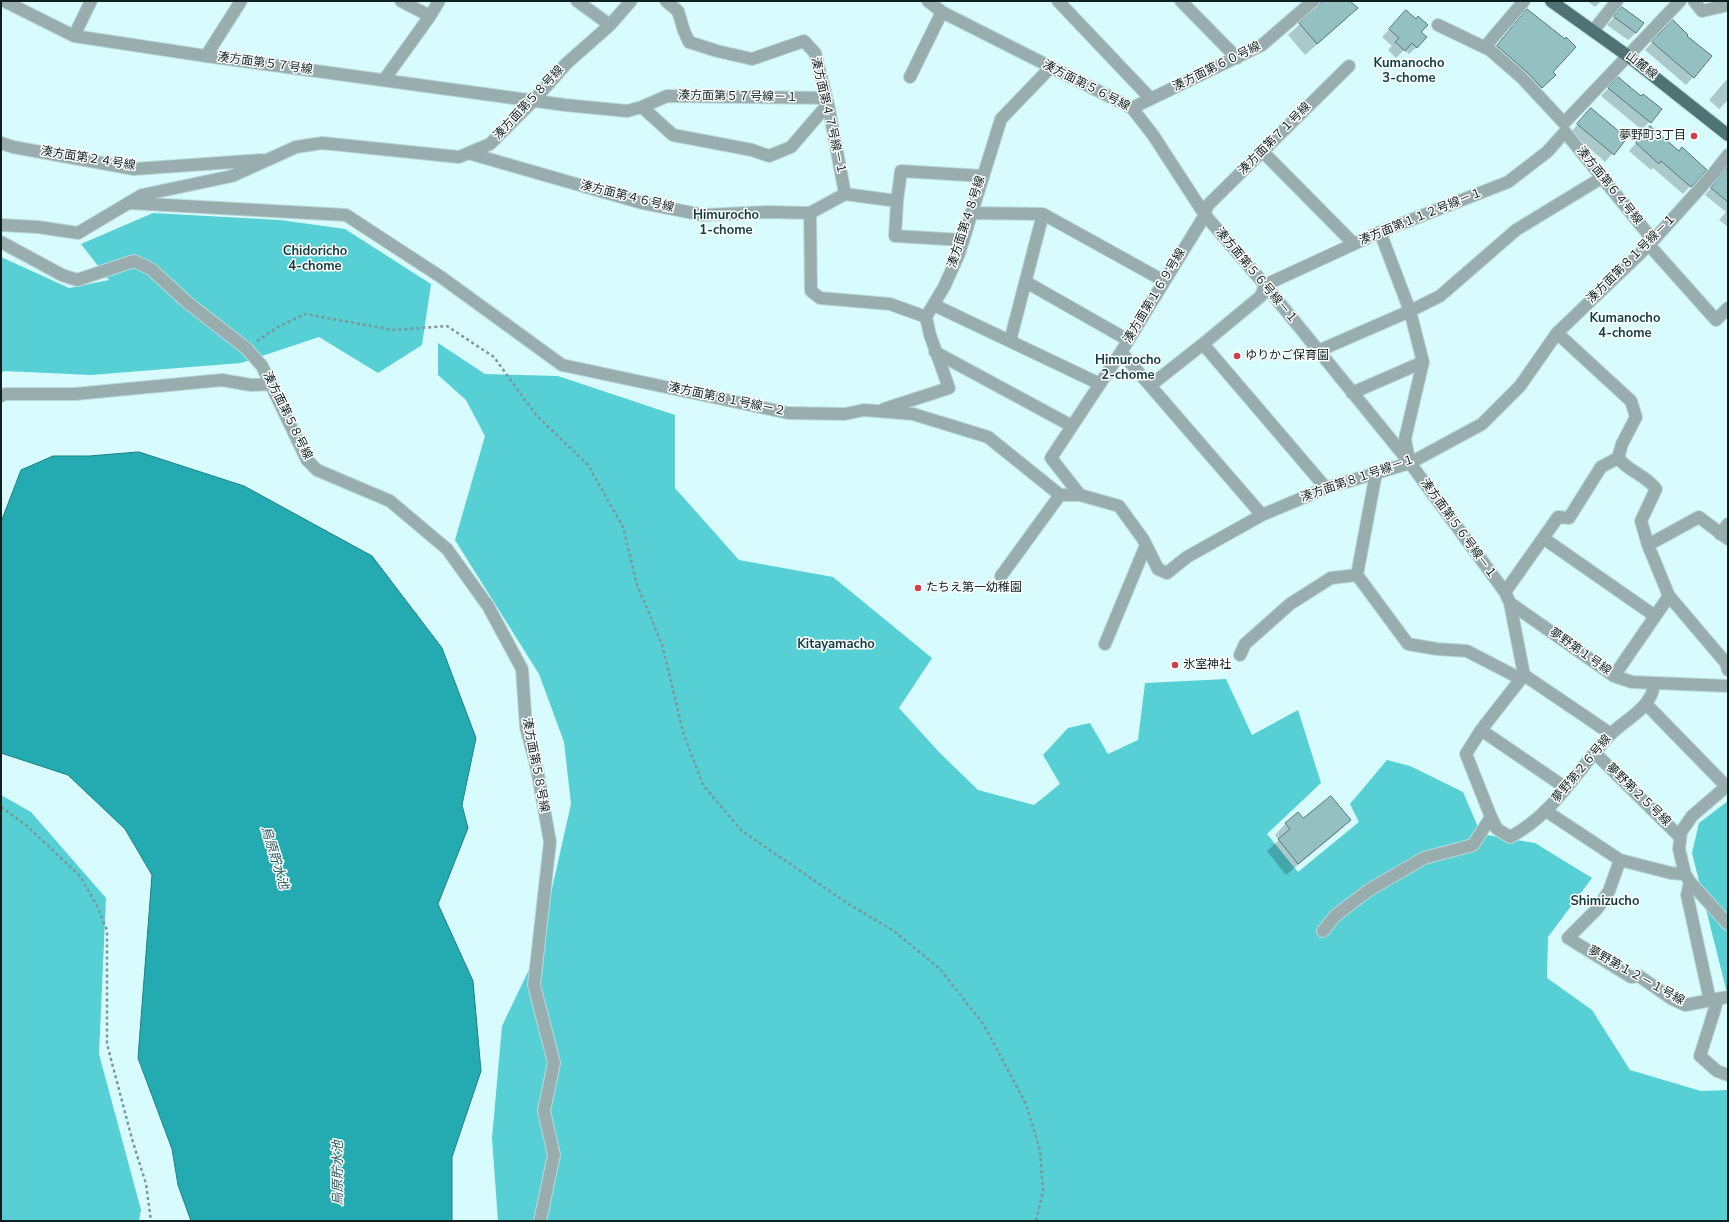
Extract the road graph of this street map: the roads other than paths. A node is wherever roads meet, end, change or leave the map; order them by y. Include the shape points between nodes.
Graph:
1 (4, 1) edge
2 (91, 1) edge
3 (241, 1) edge
4 (401, 1) edge
5 (439, 1) edge
6 (577, 1) edge
7 (631, 1) edge
8 (666, 1) edge
9 (1058, 1) edge
10 (1181, 1) edge
11 (1313, 1) edge
12 (1524, 1) edge
13 (1551, 1) edge
14 (1617, 1) edge
15 (1680, 1) edge
16 (1694, 1) edge
17 (935, 4) edge
18 (1728, 5) edge
19 (430, 16) junction
20 (610, 25) junction
21 (1438, 25) dead end
22 (1593, 31) junction
23 (74, 36) junction
24 (1485, 47) junction
25 (206, 56) junction
26 (1628, 56) junction
27 (1237, 58) junction
28 (1349, 66) dead end
29 (1051, 67) junction
30 (910, 77) dead end
31 (384, 80) junction
32 (1151, 99) junction
33 (534, 100) junction
34 (827, 101) junction
35 (642, 107) junction
36 (1132, 108) junction
37 (1564, 128) junction
38 (1728, 135) edge
39 (1, 143) edge
40 (1262, 151) junction
41 (468, 154) junction
42 (1728, 154) edge
43 (271, 159) junction
44 (983, 176) junction
45 (1602, 177) junction
46 (845, 194) junction
47 (897, 201) junction
48 (129, 203) junction
49 (810, 213) junction
50 (971, 213) junction
51 (1043, 214) junction
52 (1205, 215) junction
53 (1, 225) edge
54 (1380, 232) junction
55 (963, 240) junction
56 (1, 242) edge
57 (1651, 242) junction
58 (1354, 244) junction
59 (1026, 282) junction
60 (1164, 282) junction
61 (1265, 285) junction
62 (934, 304) junction
63 (1728, 308) edge
64 (1410, 311) junction
65 (926, 317) junction
66 (1557, 333) junction
67 (1128, 340) junction
68 (1010, 341) junction
69 (1203, 344) junction
70 (1318, 351) junction
71 (936, 352) junction
72 (1121, 352) junction
73 (1423, 362) junction
74 (272, 384) junction
75 (1100, 384) junction
76 (1151, 385) junction
77 (1352, 393) junction
78 (1, 396) edge
79 (879, 411) junction
80 (1072, 426) junction
81 (1618, 458) junction
82 (1410, 463) junction
83 (1376, 473) junction
84 (1326, 488) junction
85 (1060, 495) junction
86 (1080, 495) junction
87 (1262, 515) junction
88 (1728, 524) edge
89 (1724, 536) edge
90 (1543, 538) junction
91 (1146, 545) junction
92 (1648, 545) junction
93 (1356, 575) junction
94 (1001, 576) dead end
95 (1669, 596) junction
96 (1508, 598) junction
97 (1655, 616) junction
98 (1105, 644) dead end
99 (1240, 655) dead end
100 (1727, 664) edge
101 (1614, 676) junction
102 (1522, 677) junction
103 (1653, 683) junction
104 (1728, 686) edge
105 (1646, 704) junction
106 (1481, 730) junction
107 (1611, 734) junction
108 (1595, 753) junction
109 (1727, 786) edge
110 (1566, 788) junction
111 (1546, 811) junction
112 (1491, 817) junction
113 (1680, 837) junction
114 (1620, 860) junction
115 (1687, 878) junction
116 (1728, 924) edge
117 (1323, 931) dead end
118 (1728, 997) edge
119 (1713, 1000) junction
120 (1728, 1075) edge
121 (540, 1221) edge

1 - 23 street, 湊方面第５７号線
2 - 23 street
3 - 25 street
4 - 19 street
5 - 19 street
6 - 20 street
7 - 20 street, 湊方面第５８号線
8 - 34 street, 湊方面第４７号線－１ via 678,12 689,42 717,51 752,59 804,41 815,53
9 - 32 street
10 - 27 street
11 - 27 street, 湊方面第６０号線 via 1262,45
12 - 24 street
13 - 22 main road, 山麓線
14 - 22 street
15 - 26 street, 湊方面第１１２号線－１
16 - 18 street via 1702,11
17 - 29 street, 湊方面第５６号線
17 - 30 street
19 - 31 street
20 - 33 street, 湊方面第５８号線 via 567,63
21 - 24 street, 湊方面第６４号線
22 - 26 main road, 山麓線
23 - 25 street, 湊方面第５７号線
24 - 37 street, 湊方面第６４号線 via 1522,78
25 - 31 street, 湊方面第５７号線
26 - 37 street, 湊方面第１１２号線－１
26 - 38 main road, 山麓線
27 - 32 street, 湊方面第６０号線
28 - 40 street, 湊方面第７１号線
29 - 36 street, 湊方面第５６号線
29 - 44 street, 湊方面第４８号線 via 1001,118
31 - 33 street, 湊方面第５７号線
32 - 36 street, 湊方面第６０号線
33 - 35 street, 湊方面第５７号線－１ via 627,111
33 - 41 street, 湊方面第５８号線 via 490,144
34 - 35 street, 湊方面第５７号線－１ via 667,96
34 - 35 street via 792,147 769,156 752,150 673,135
34 - 46 street, 湊方面第４７号線－１
36 - 52 street, 湊方面第５６号線 via 1153,135
37 - 45 street, 湊方面第６４号線
37 - 54 street, 湊方面第１１２号線－１ via 1547,152 1508,182
39 - 43 street, 湊方面第２４号線 via 134,168
40 - 52 street, 湊方面第７１号線 via 1207,206
40 - 58 street
41 - 43 street, 湊方面第５８号線 via 459,157 322,143 296,147
41 - 49 street, 湊方面第４６号線 via 642,203 703,215
42 - 57 street, 湊方面第８１号線－１
43 - 48 street, 湊方面第５８号線 via 232,176 142,195
44 - 47 street via 901,171
44 - 50 street, 湊方面第４８号線
45 - 57 street, 湊方面第６４号線
45 - 64 street via 1516,230 1440,296
46 - 47 street
46 - 49 street, 湊方面第４６号線
47 - 55 street via 896,236
48 - 53 street, 湊方面第５８号線 via 78,233
48 - 79 street, 湊方面第８１号線－２ via 346,215 441,276 562,365 788,413 845,414 864,410
49 - 65 street via 811,291 820,298 890,304
50 - 51 street
50 - 55 street, 湊方面第４８号線
51 - 59 street
51 - 60 street
52 - 60 street, 湊方面第１６９号線
52 - 61 street, 湊方面第５６号線－１
54 - 58 street, 湊方面第１１２号線－１
54 - 64 street
55 - 62 street, 湊方面第４８号線 via 959,254
56 - 74 street, 湊方面第５８号線 via 62,276 77,280 134,261 151,270 188,303 246,348 262,366
57 - 63 street, 湊方面第６４号線 via 1716,320
57 - 66 street, 湊方面第８１号線－１
58 - 61 street, 湊方面第１１２号線－１
59 - 67 street
59 - 68 street
60 - 67 street, 湊方面第１６９号線
61 - 69 street via 1261,296
61 - 70 street, 湊方面第５６号線－１
62 - 65 street, 湊方面第４８号線
62 - 68 street
64 - 70 street
64 - 73 street
65 - 71 street
66 - 81 street via 1631,400 1636,418 1622,444
66 - 82 street, 湊方面第８１号線－１ via 1520,386 1482,424
67 - 72 street, 湊方面第１６９号線
68 - 75 street
69 - 76 street
69 - 84 street
70 - 77 street, 湊方面第５６号線－１
71 - 79 street via 949,388
71 - 80 street
72 - 75 street, 湊方面第１６９号線
72 - 76 street
73 - 77 street
73 - 82 street via 1405,439
74 - 78 street via 251,385 222,380 75,394
74 - 121 street, 湊方面第５８号線 via 307,460 317,470 390,501 447,549 488,606 522,669 526,727 537,769 550,842 534,985 554,1063 544,1111 554,1155
75 - 80 street, 湊方面第１６９号線
76 - 87 street
77 - 82 street, 湊方面第５６号線－１
79 - 85 street, 湊方面第８１号線－２ via 913,414 988,437
80 - 86 street, 湊方面第１６９号線 via 1051,458
81 - 90 street via 1601,467 1569,518 1558,517
81 - 92 street via 1656,488 1641,521
82 - 83 street, 湊方面第８１号線－１
82 - 96 street, 湊方面第５６号線－１
83 - 84 street, 湊方面第８１号線－１
83 - 93 street
84 - 87 street, 湊方面第８１号線－１
85 - 86 street
85 - 94 street
86 - 91 street via 1119,506
87 - 91 street, 湊方面第８１号線－１ via 1187,557 1167,573 1158,568
88 - 89 street
89 - 92 street via 1699,517
90 - 96 street
90 - 97 street
91 - 98 street
92 - 95 street
93 - 99 street via 1331,578 1290,604 1245,644
93 - 102 street via 1408,644 1467,651
95 - 97 street
95 - 100 street
96 - 101 street, 夢野第１号線
96 - 102 street
97 - 101 street
101 - 103 street, 夢野第１号線 via 1632,682
102 - 106 street
102 - 107 street
103 - 104 street, 夢野第１号線
103 - 105 street, 夢野第２６号線 via 1654,690
105 - 107 street, 夢野第２６号線
105 - 109 street
106 - 110 street
106 - 112 street via 1466,754
107 - 108 street, 夢野第２６号線
108 - 110 street, 夢野第２６号線
108 - 113 street, 夢野第２５号線
109 - 113 street via 1692,816
110 - 111 street, 夢野第２６号線
111 - 112 street, 夢野第２６号線 via 1524,830 1510,837 1497,829
111 - 114 street
112 - 117 street via 1473,845 1424,858 1368,890 1335,916
113 - 115 street via 1680,849
114 - 115 street
114 - 119 street, 夢野第１２－１号線 via 1609,891 1597,909 1568,938 1631,977 1639,976 1685,1005
115 - 116 street
115 - 119 street via 1688,895 1709,996
118 - 119 street, 夢野第１２－１号線
119 - 120 street via 1716,1005 1700,1056 1717,1071

